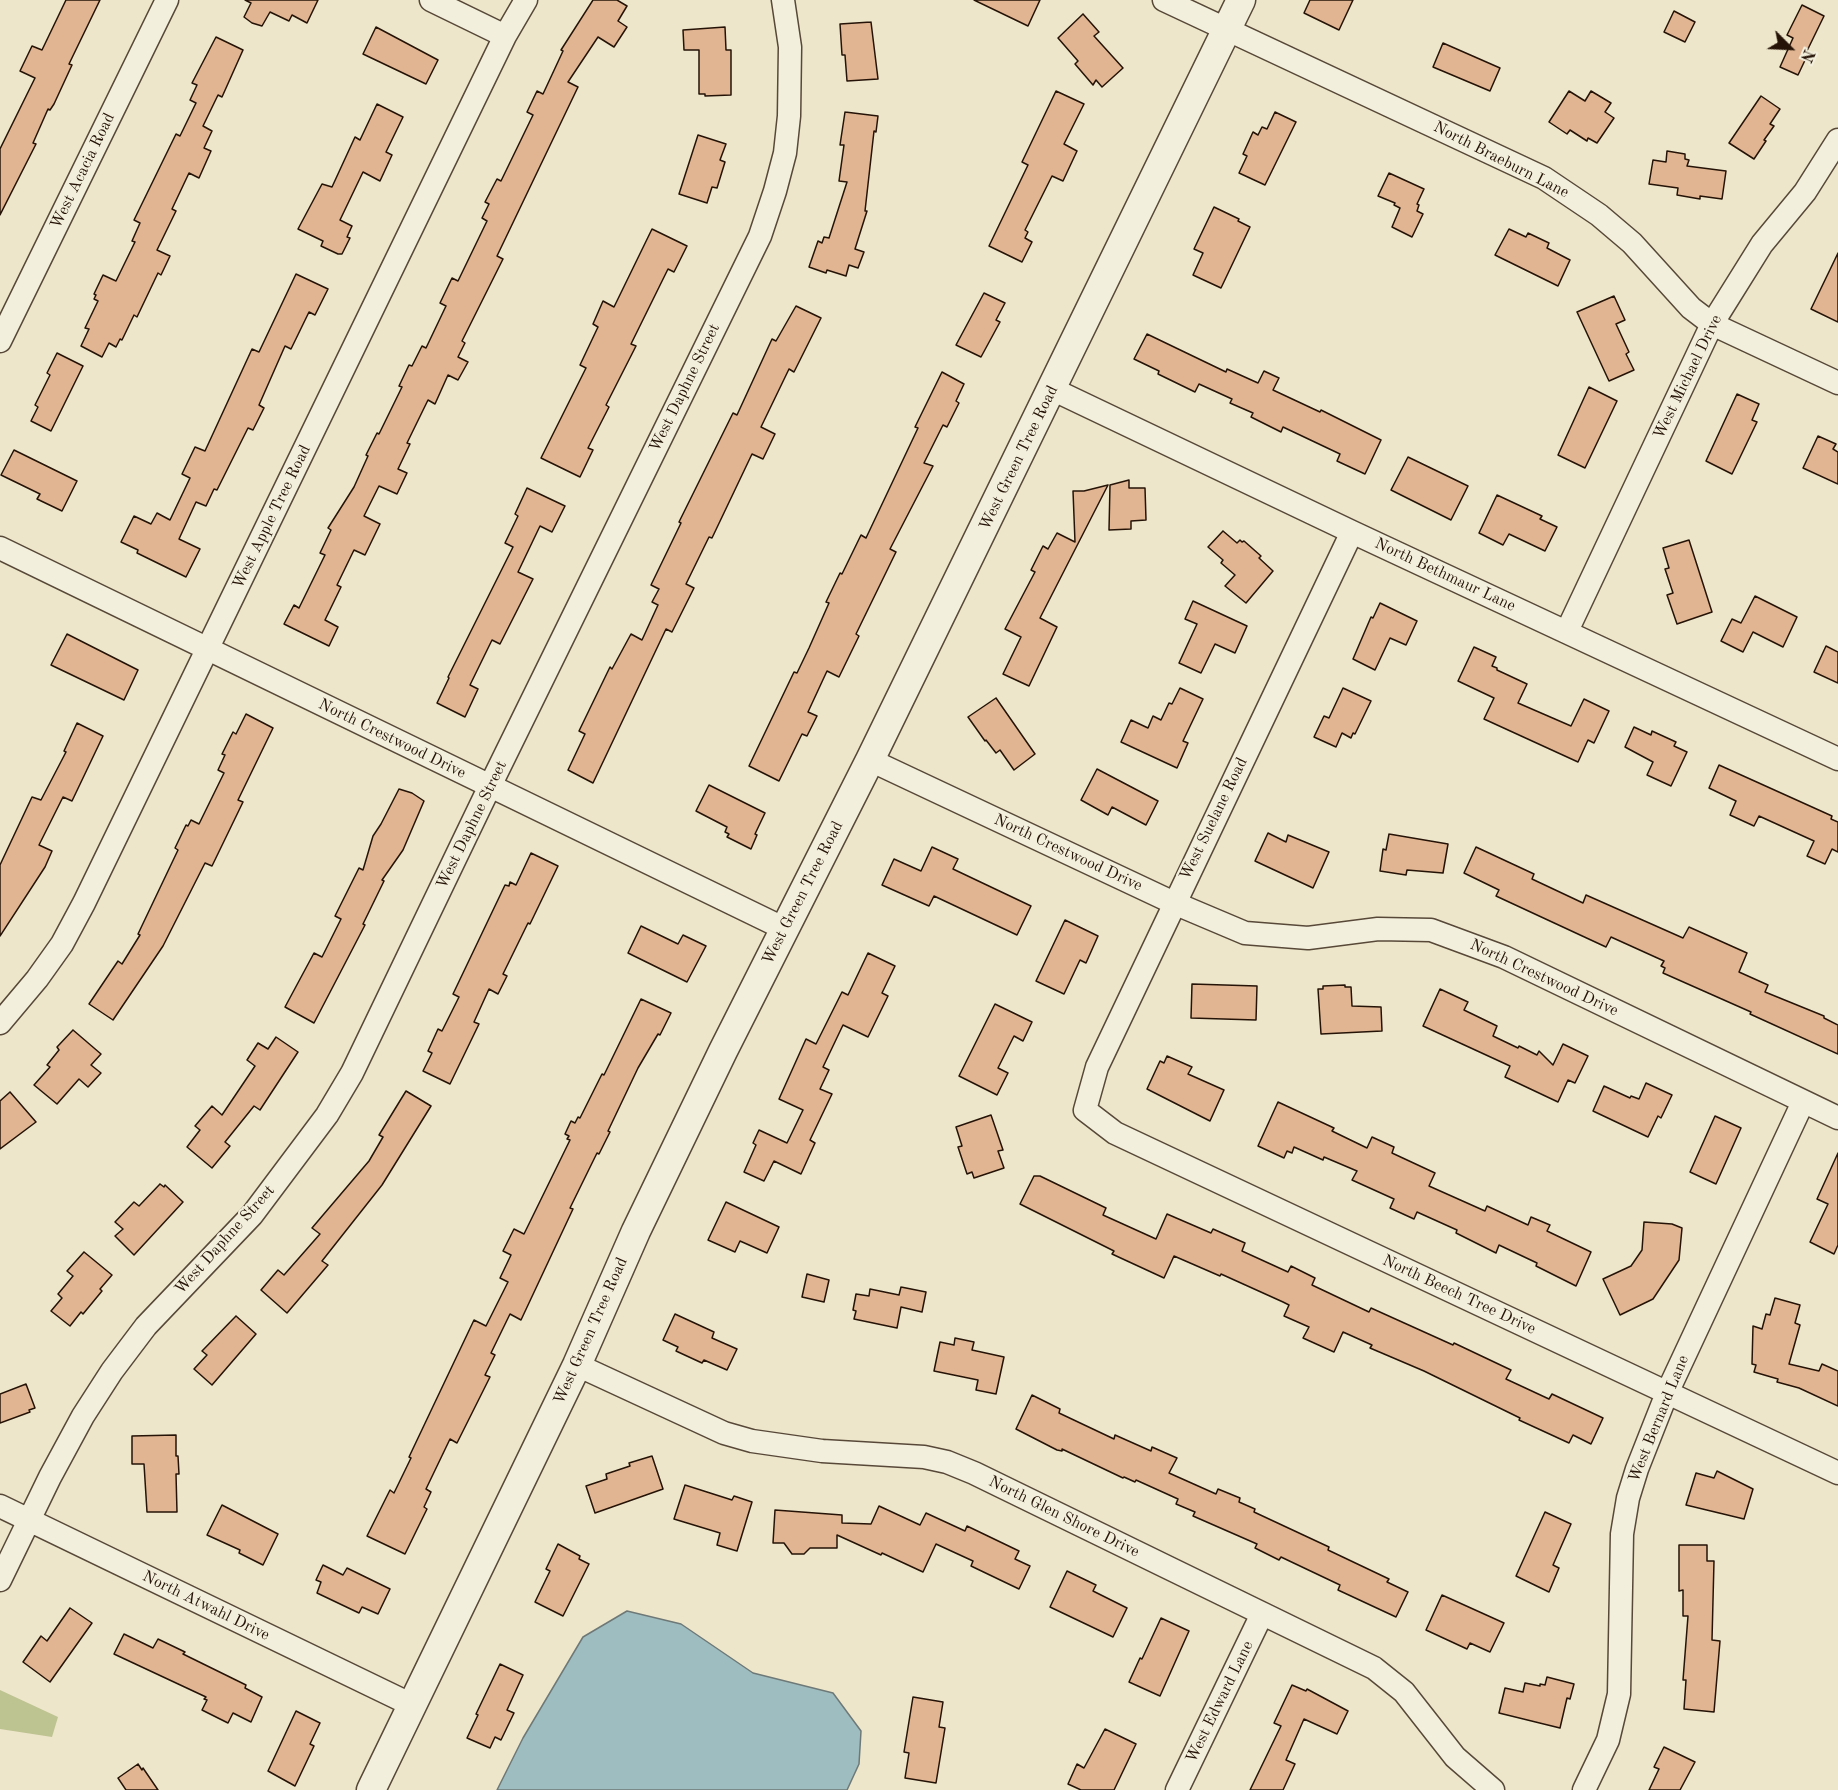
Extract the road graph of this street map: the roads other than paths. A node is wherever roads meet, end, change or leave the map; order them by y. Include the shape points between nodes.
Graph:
1 (167, 0) edge
2 (431, 0) edge
3 (526, 0) edge
4 (783, 0) edge
5 (1164, 0) edge
6 (1241, 0) edge
7 (1227, 31) junction
8 (505, 36) junction
9 (1838, 140) edge
10 (1712, 324) junction
11 (0, 341) edge
12 (1838, 383) edge
13 (1052, 389) junction
14 (1353, 532) junction
15 (0, 548) edge
16 (1567, 631) junction
17 (208, 651) junction
18 (1838, 759) edge
19 (870, 760) junction
20 (490, 786) junction
21 (1174, 903) junction
22 (785, 929) junction
23 (0, 1023) edge
24 (1803, 1102) junction
25 (1085, 1110) joint
26 (1838, 1119) edge
27 (577, 1365) junction
28 (1666, 1393) junction
29 (1838, 1473) edge
30 (0, 1506) edge
31 (28, 1520) junction
32 (0, 1580) edge
33 (1262, 1614) junction
34 (412, 1705) junction
35 (371, 1790) edge
36 (1177, 1790) edge
37 (1493, 1790) edge
38 (1584, 1790) edge

1 - 11 street, West Acacia Road
2 - 8 street
3 - 8 street, West Apple Tree Road
4 - 20 street, West Daphne Street via 790,47 789,116 785,153 759,236
5 - 7 street, North Braeburn Lane
6 - 7 street, West Green Tree Road
7 - 10 street, North Braeburn Lane via 1544,178 1632,243 1691,309
7 - 13 street, West Green Tree Road
8 - 17 street, West Apple Tree Road
9 - 10 street, West Michael Drive via 1805,192 1762,244
10 - 12 street, North Braeburn Lane
10 - 16 street, West Michael Drive
13 - 14 street, North Bethmaur Lane
13 - 19 street, West Green Tree Road
14 - 16 street, North Bethmaur Lane
14 - 21 street, West Suelane Road
15 - 17 street, North Crestwood Drive
16 - 18 street, North Bethmaur Lane
17 - 20 street, North Crestwood Drive
17 - 23 street, West Apple Tree Road via 62,944
19 - 21 street, North Crestwood Drive
19 - 22 street, West Green Tree Road
20 - 22 street, North Crestwood Drive
20 - 31 street, West Daphne Street via 352,1073 327,1115 252,1215 146,1326 112,1371 83,1416
21 - 24 street, North Crestwood Drive via 1245,933 1308,938 1378,929 1431,930 1504,957
21 - 25 street, West Suelane Road via 1097,1067
22 - 27 street, West Green Tree Road via 636,1231
24 - 26 street, North Crestwood Drive
24 - 28 street, West Bernard Lane
25 - 28 street, North Beech Tree Drive via 1115,1133
27 - 33 street, North Glen Shore Drive via 724,1433 752,1441 947,1462
27 - 34 street, West Green Tree Road
28 - 29 street, North Beech Tree Drive
28 - 38 street, West Bernard Lane via 1628,1498 1620,1563 1619,1694 1608,1740
30 - 31 street, North Atwahl Drive
31 - 32 street, West Daphne Street
31 - 34 street, North Atwahl Drive
33 - 36 street, West Edward Lane
33 - 37 street, North Glen Shore Drive via 1388,1678 1404,1692 1455,1757
34 - 35 street, West Green Tree Road

